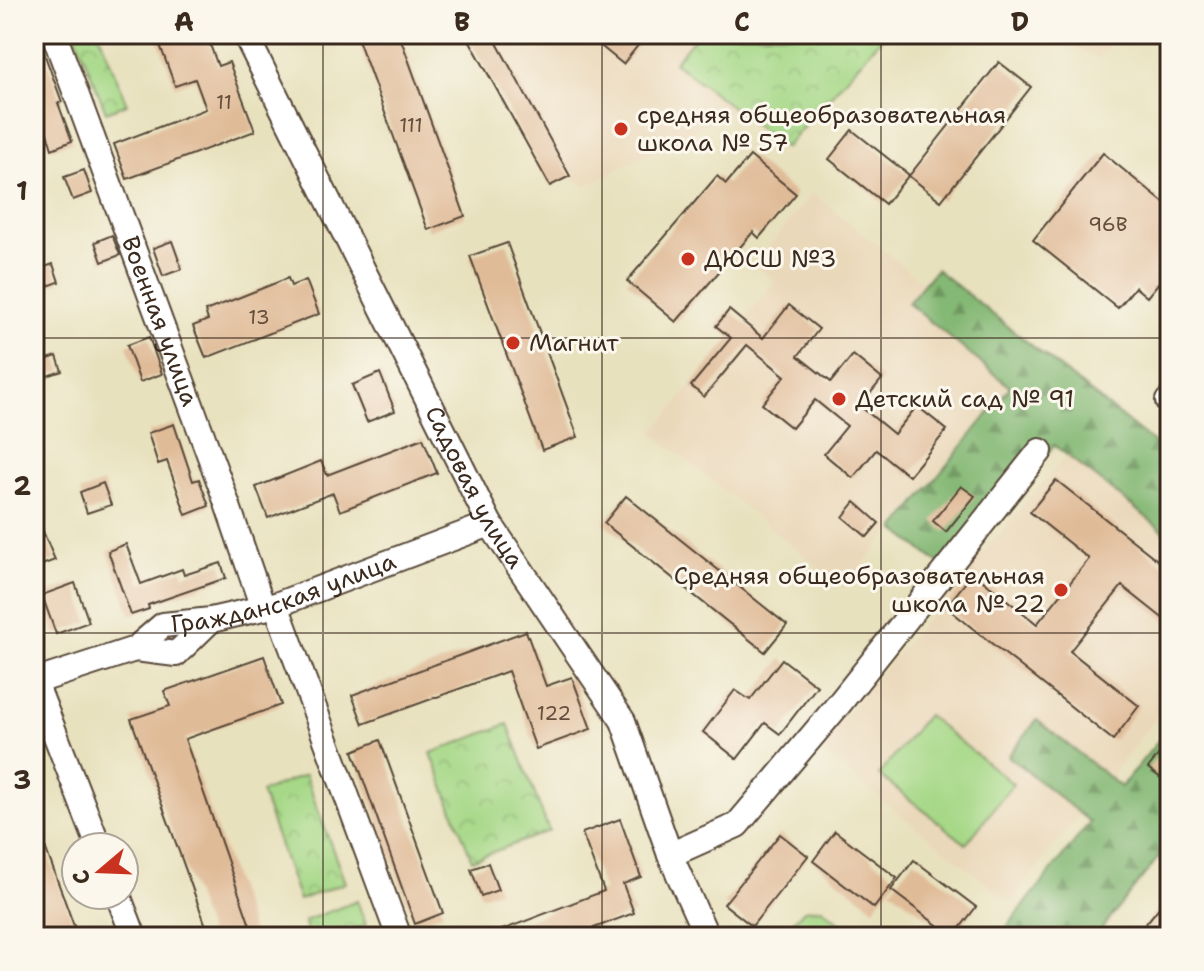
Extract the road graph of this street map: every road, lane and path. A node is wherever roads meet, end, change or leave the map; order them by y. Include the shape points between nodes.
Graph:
1 (54, 34) edge
2 (245, 34) edge
3 (1040, 451) dead end
4 (490, 524) junction
5 (269, 606) junction
6 (34, 681) edge
7 (93, 831) edge
8 (670, 855) junction
9 (124, 911) edge
10 (134, 937) edge
11 (399, 937) edge
12 (707, 937) edge

1 - 5 street, Военная улица
2 - 4 street, Садовая улица
3 - 8 street via 737,825
4 - 5 street, Гражданская улица
4 - 8 street, Садовая улица via 623,721
5 - 6 street, Гражданская улица via 163,625 135,649
5 - 11 street, Военная улица
6 - 7 street
8 - 12 street, Садовая улица
9 - 10 street

